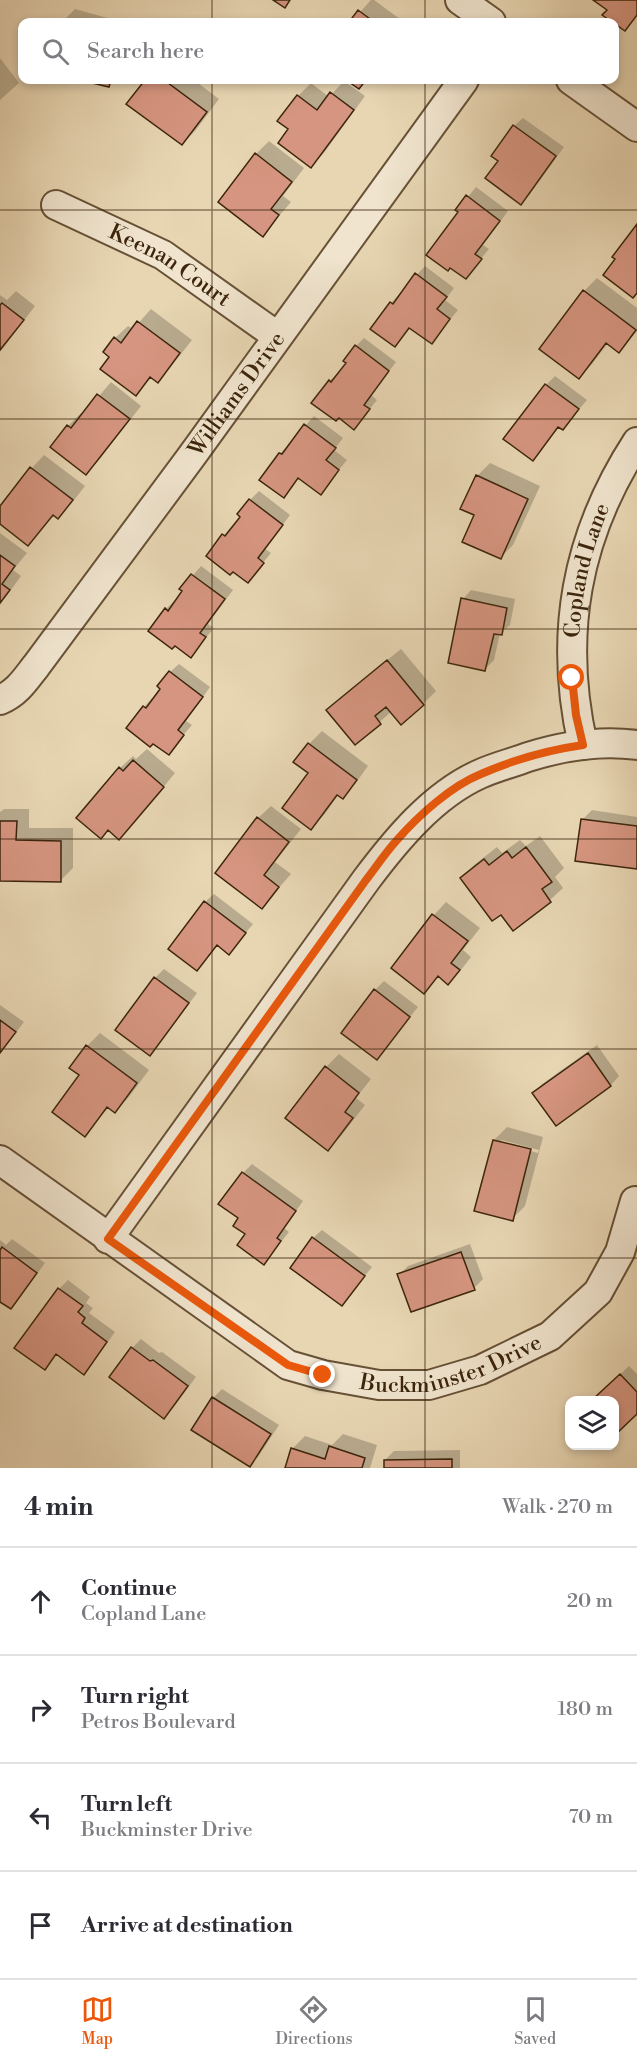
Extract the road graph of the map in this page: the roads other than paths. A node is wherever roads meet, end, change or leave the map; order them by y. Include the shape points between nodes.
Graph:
1 (460, 0) edge
2 (485, 18) edge
3 (461, 84) edge
4 (577, 84) edge
5 (637, 127) edge
6 (56, 205) dead end
7 (278, 336) junction
8 (637, 442) edge
9 (0, 700) edge
10 (583, 745) junction
11 (637, 745) edge
12 (0, 1160) edge
13 (635, 1201) dead end
14 (108, 1239) junction

1 - 2 street
3 - 7 street, Williams Drive
4 - 5 street
6 - 7 street, Keenan Court via 163,255
7 - 9 street, Williams Drive via 20,687
8 - 10 street, Copland Lane via 608,492 588,541 578,585 572,678
10 - 11 street
10 - 14 street via 552,750 479,774 454,789 397,840
12 - 14 street, Buckminster Drive
13 - 14 street, Buckminster Drive via 620,1252 598,1292 550,1336 480,1370 429,1385 379,1385 288,1365

